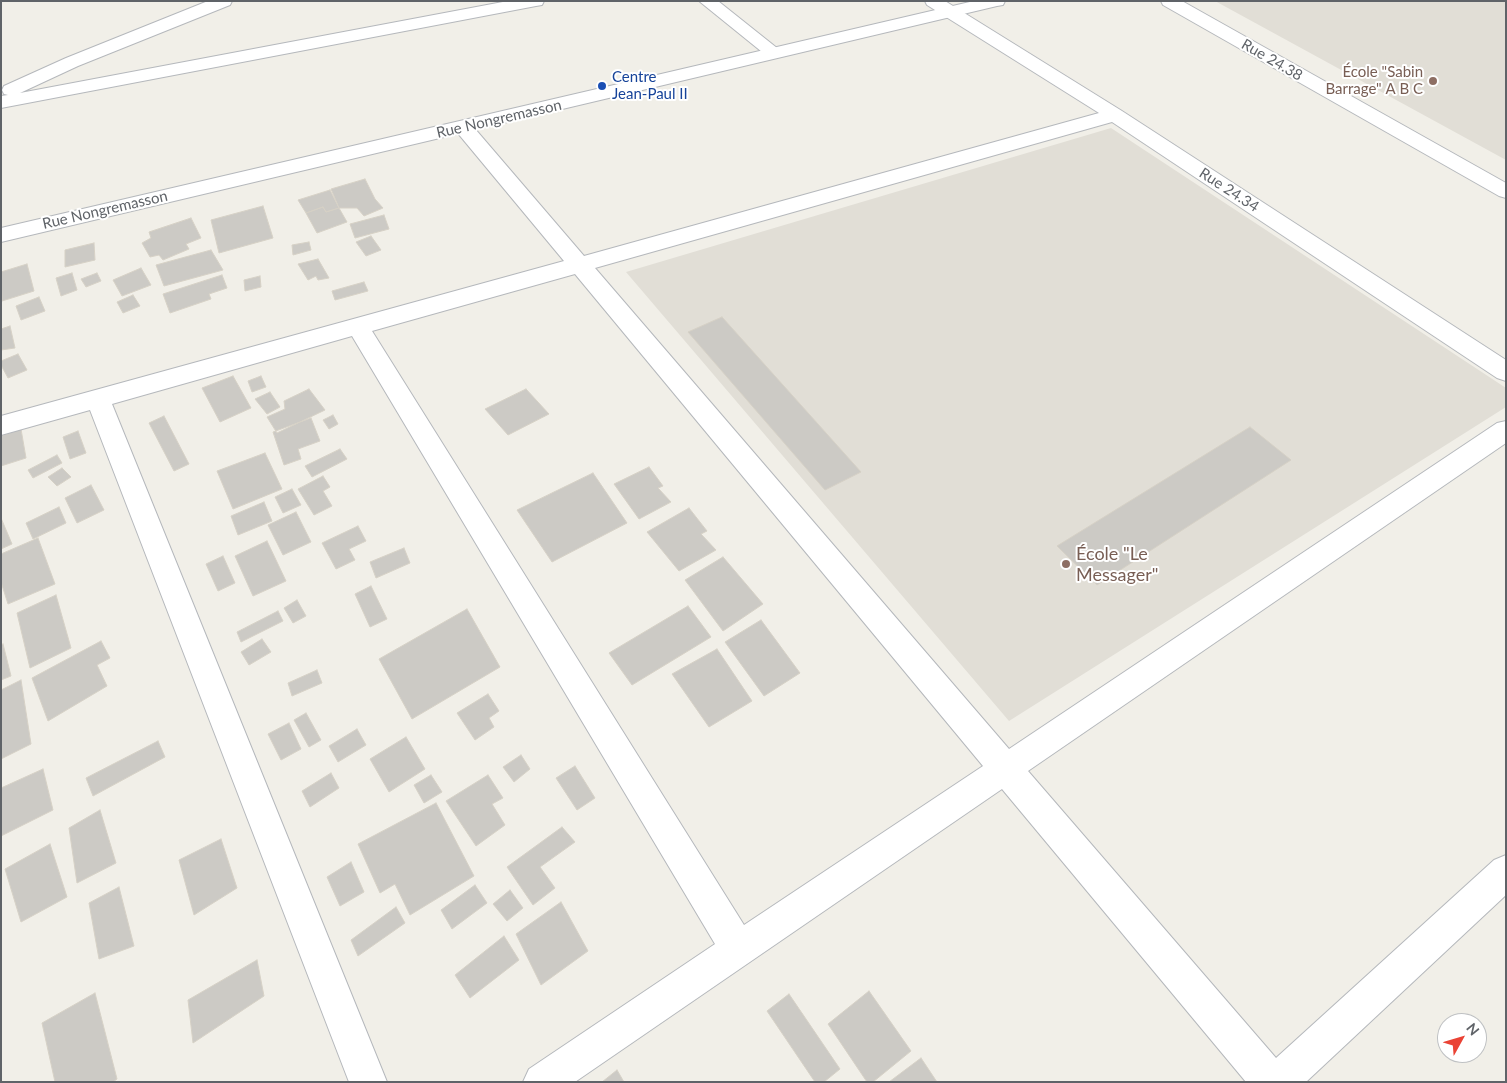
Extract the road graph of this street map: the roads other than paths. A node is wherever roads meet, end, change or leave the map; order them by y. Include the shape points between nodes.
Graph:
1 (224, 1) edge
2 (468, 1) edge
3 (536, 1) edge
4 (707, 1) edge
5 (996, 1) edge
6 (1169, 1) edge
7 (941, 7) edge
8 (425, 22) junction
9 (773, 52) junction
10 (142, 55) junction
11 (1, 94) edge
12 (1, 102) edge
13 (1115, 115) junction
14 (463, 127) junction
15 (1506, 192) edge
16 (1, 234) edge
17 (578, 264) junction
18 (357, 326) junction
19 (1506, 372) edge
20 (98, 399) junction
21 (1, 426) edge
22 (1506, 430) edge
23 (1006, 768) junction
24 (1506, 872) edge
25 (738, 950) junction
26 (368, 1082) edge
27 (542, 1082) edge
28 (1271, 1082) edge
29 (1278, 1082) edge

1 - 10 street
2 - 8 street
3 - 8 street
4 - 9 street
5 - 7 street, Rue Nongremasson
6 - 15 street, Rue 24.38
7 - 9 street, Rue Nongremasson
7 - 13 street, Rue 24.34
8 - 10 street
9 - 14 street, Rue Nongremasson
10 - 11 street via 72,62
10 - 12 street
13 - 17 street
13 - 19 street, Rue 24.34
14 - 16 street, Rue Nongremasson
14 - 17 street
17 - 18 street
17 - 23 street
18 - 20 street
18 - 25 street
20 - 21 street
20 - 26 street
22 - 23 street
23 - 25 street
23 - 28 street
24 - 29 street
25 - 27 street

